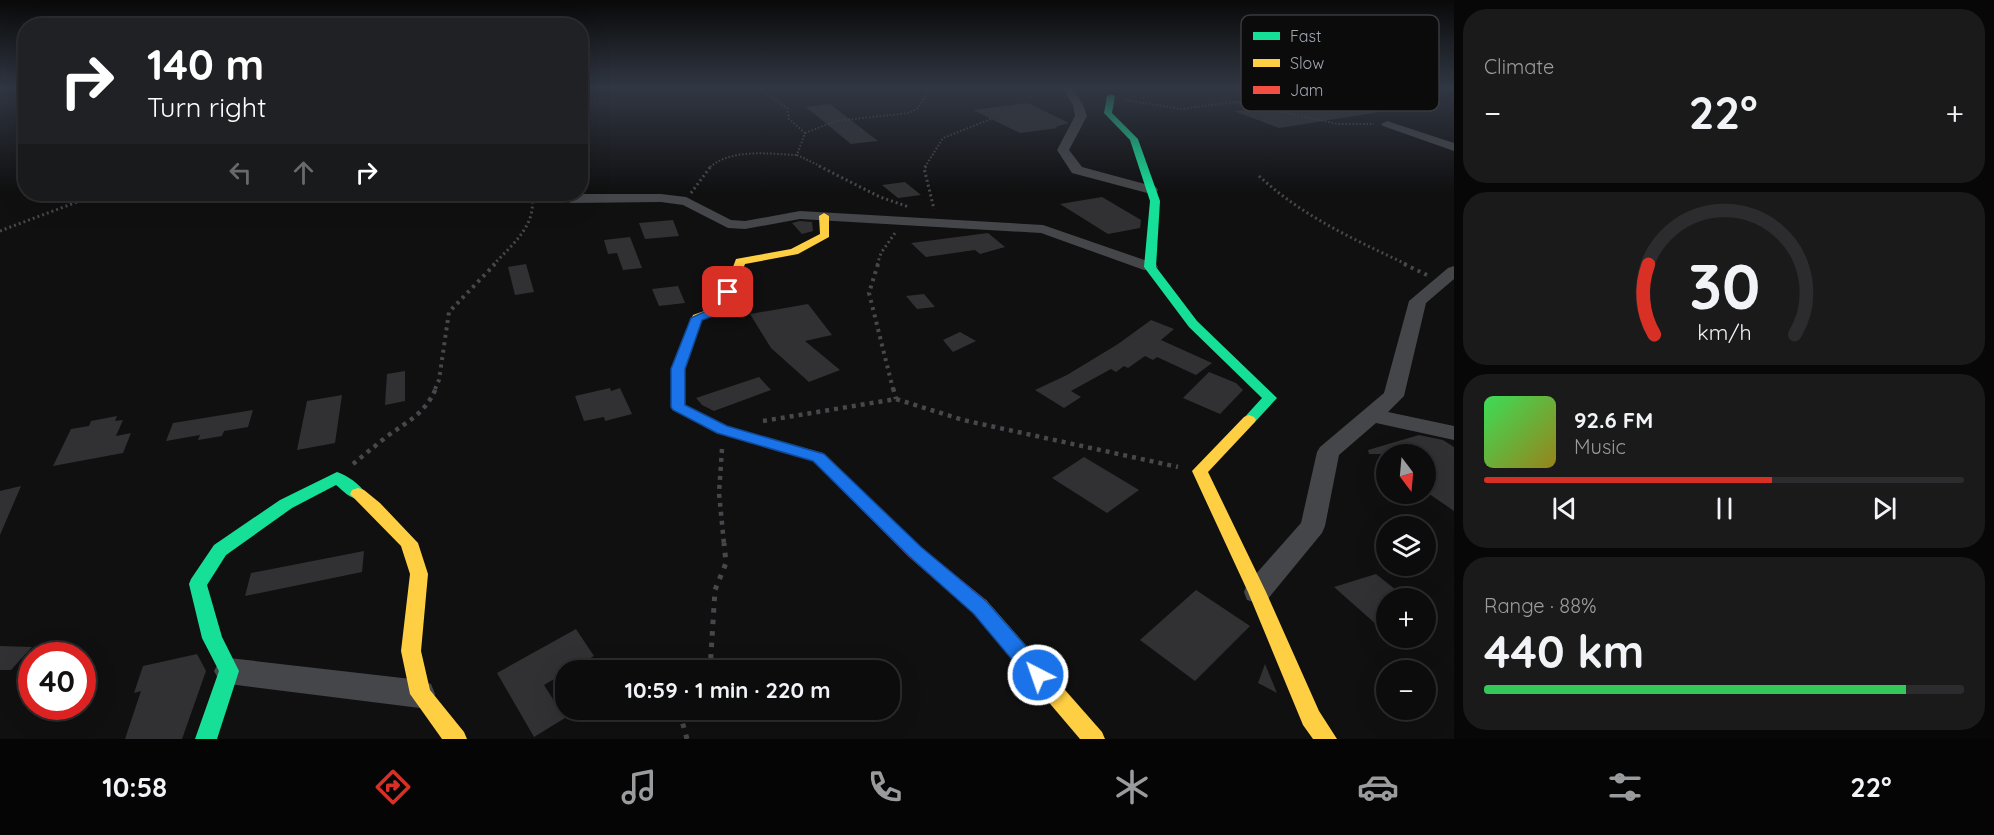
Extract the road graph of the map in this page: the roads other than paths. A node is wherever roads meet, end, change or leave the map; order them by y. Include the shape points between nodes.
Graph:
1 (1078, 122) edge
2 (1117, 122) edge
3 (1387, 124) road end
4 (1454, 147) edge
5 (1152, 190) junction
6 (588, 200) edge
7 (824, 216) junction
8 (1150, 267) junction
9 (1448, 277) edge
10 (1372, 415) junction
11 (1454, 433) edge
12 (1257, 592) junction
13 (229, 671) junction
14 (420, 694) junction
15 (206, 739) edge
16 (456, 739) edge
17 (1094, 739) edge
18 (1326, 739) edge

1 - 5 street via 1063,150 1077,170
2 - 5 street via 1134,139
3 - 4 street
5 - 8 street via 1155,201
6 - 7 street via 686,201 728,224
7 - 8 street via 1043,229
7 - 17 street via 825,236 794,252 740,261 723,308 697,318 678,369 678,407 722,430 818,458 915,552 981,608
8 - 12 street via 1193,324 1270,398 1200,471
9 - 10 street via 1418,301 1394,396
10 - 11 street
10 - 12 street via 1328,452 1313,526
12 - 18 street via 1311,718
13 - 14 street
13 - 14 street via 212,639 198,584 220,550 285,504 337,478 374,507 409,543 419,574 411,651
13 - 15 street
14 - 16 street

